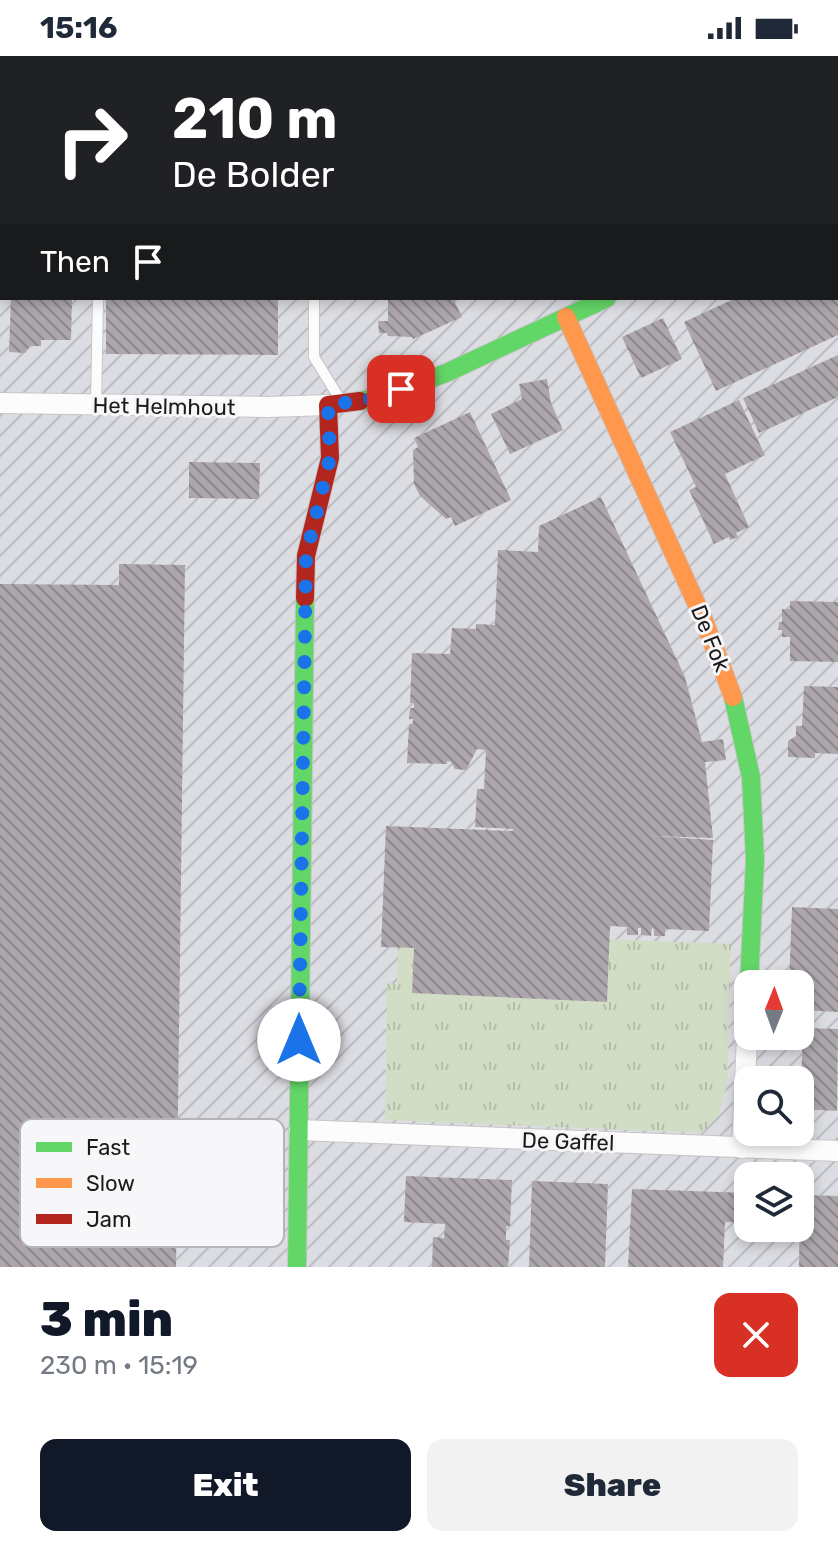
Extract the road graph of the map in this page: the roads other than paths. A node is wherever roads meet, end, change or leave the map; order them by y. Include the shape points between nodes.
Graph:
1 (98, 300) edge
2 (314, 300) edge
3 (603, 300) edge
4 (566, 317) junction
5 (0, 403) edge
6 (335, 404) junction
7 (96, 405) junction
8 (750, 970) edge
9 (746, 1050) edge
10 (299, 1130) junction
11 (742, 1148) junction
12 (838, 1151) edge
13 (297, 1267) edge

1 - 7 lane
2 - 6 lane via 314,357
3 - 4 street
4 - 6 street via 446,373 379,398
4 - 8 street, De Fok via 731,689 751,777 755,860
5 - 7 street, Het Helmhout
6 - 7 street, Het Helmhout
6 - 10 street via 330,458 306,556
9 - 11 street
10 - 11 street, De Gaffel
10 - 13 street
11 - 12 street, De Gaffel

